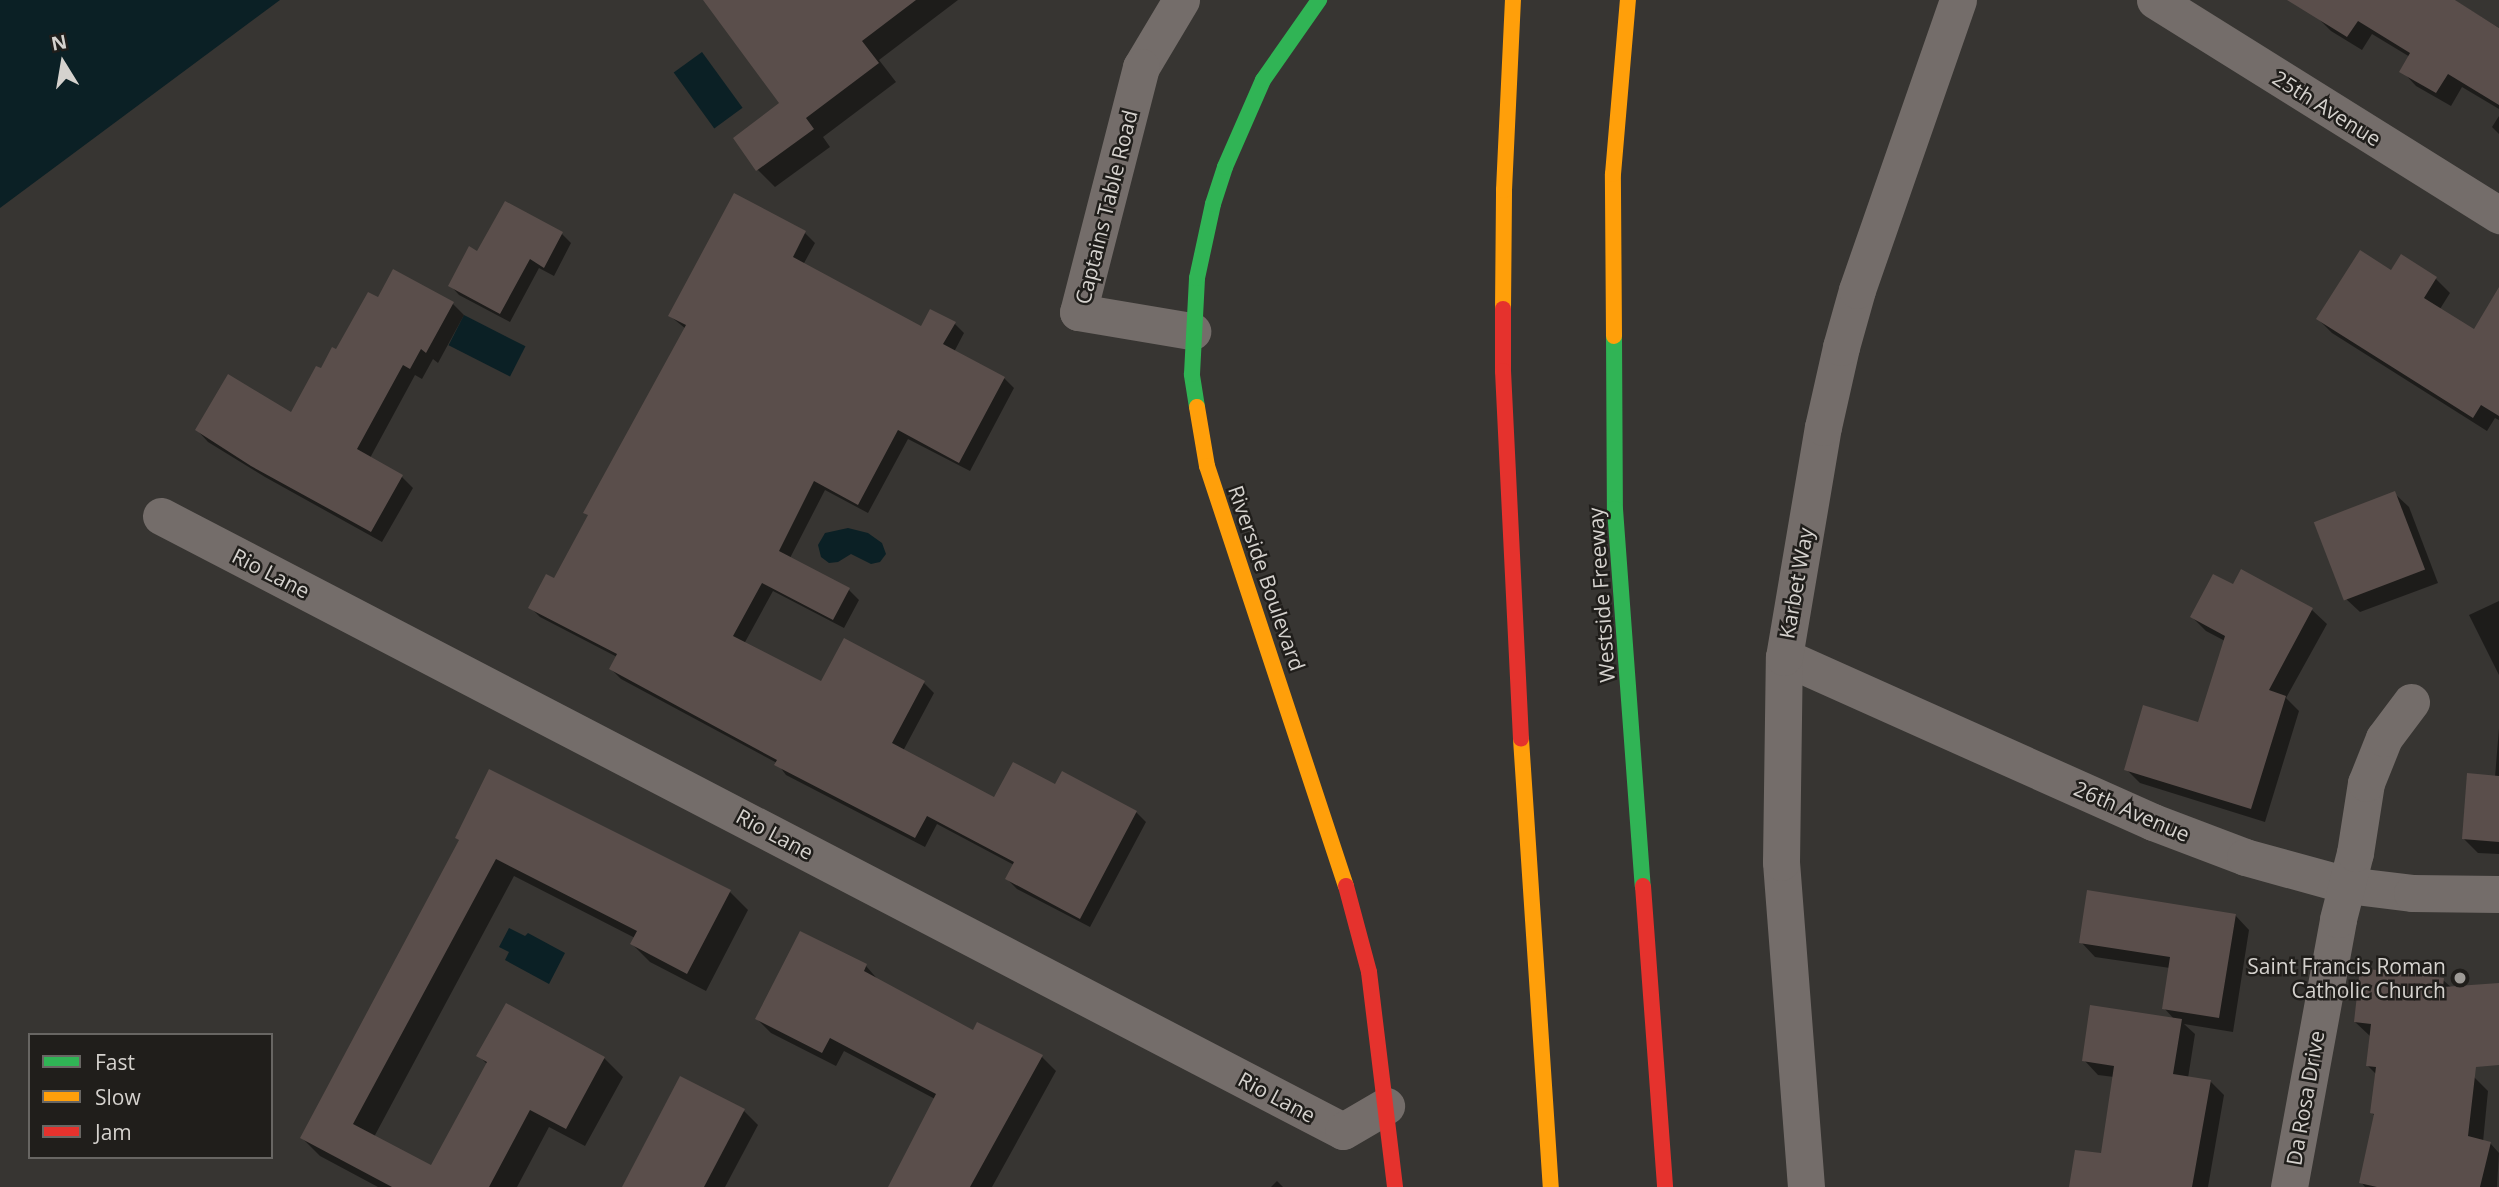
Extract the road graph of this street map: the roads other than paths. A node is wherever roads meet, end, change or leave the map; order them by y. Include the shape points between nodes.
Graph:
1 (1181, 0) edge
2 (1320, 0) edge
3 (1513, 0) edge
4 (1628, 0) edge
5 (1958, 0) edge
6 (2155, 0) edge
7 (2499, 215) edge
8 (1192, 331) junction
9 (161, 516) dead end
10 (1784, 657) junction
11 (2411, 702) dead end
12 (2347, 885) junction
13 (2499, 894) edge
14 (1386, 1106) junction
15 (1395, 1187) edge
16 (1550, 1187) edge
17 (1665, 1187) edge
18 (1806, 1187) edge
19 (2289, 1187) edge

1 - 8 street, Captains Table Road via 1141,67 1078,312
2 - 8 main road, Riverside Boulevard via 1264,80 1234,141 1203,244
3 - 16 main road via 1504,190 1503,372 1515,649
4 - 17 main road, Westside Freeway via 1613,174 1615,509
5 - 10 street, Karbet Way via 1841,348
6 - 7 street, 25th Avenue
8 - 14 main road, Riverside Boulevard via 1193,385 1204,455 1357,920 1369,972
9 - 14 street, Rio Lane via 1343,1131
10 - 12 street, 26th Avenue via 2153,822 2245,857
10 - 18 street, Karbet Way via 1781,862
11 - 12 street, Da Rosa Drive via 2384,738 2366,783
12 - 13 street, 26th Avenue via 2412,893
12 - 19 street, Da Rosa Drive
14 - 15 main road, Riverside Boulevard

